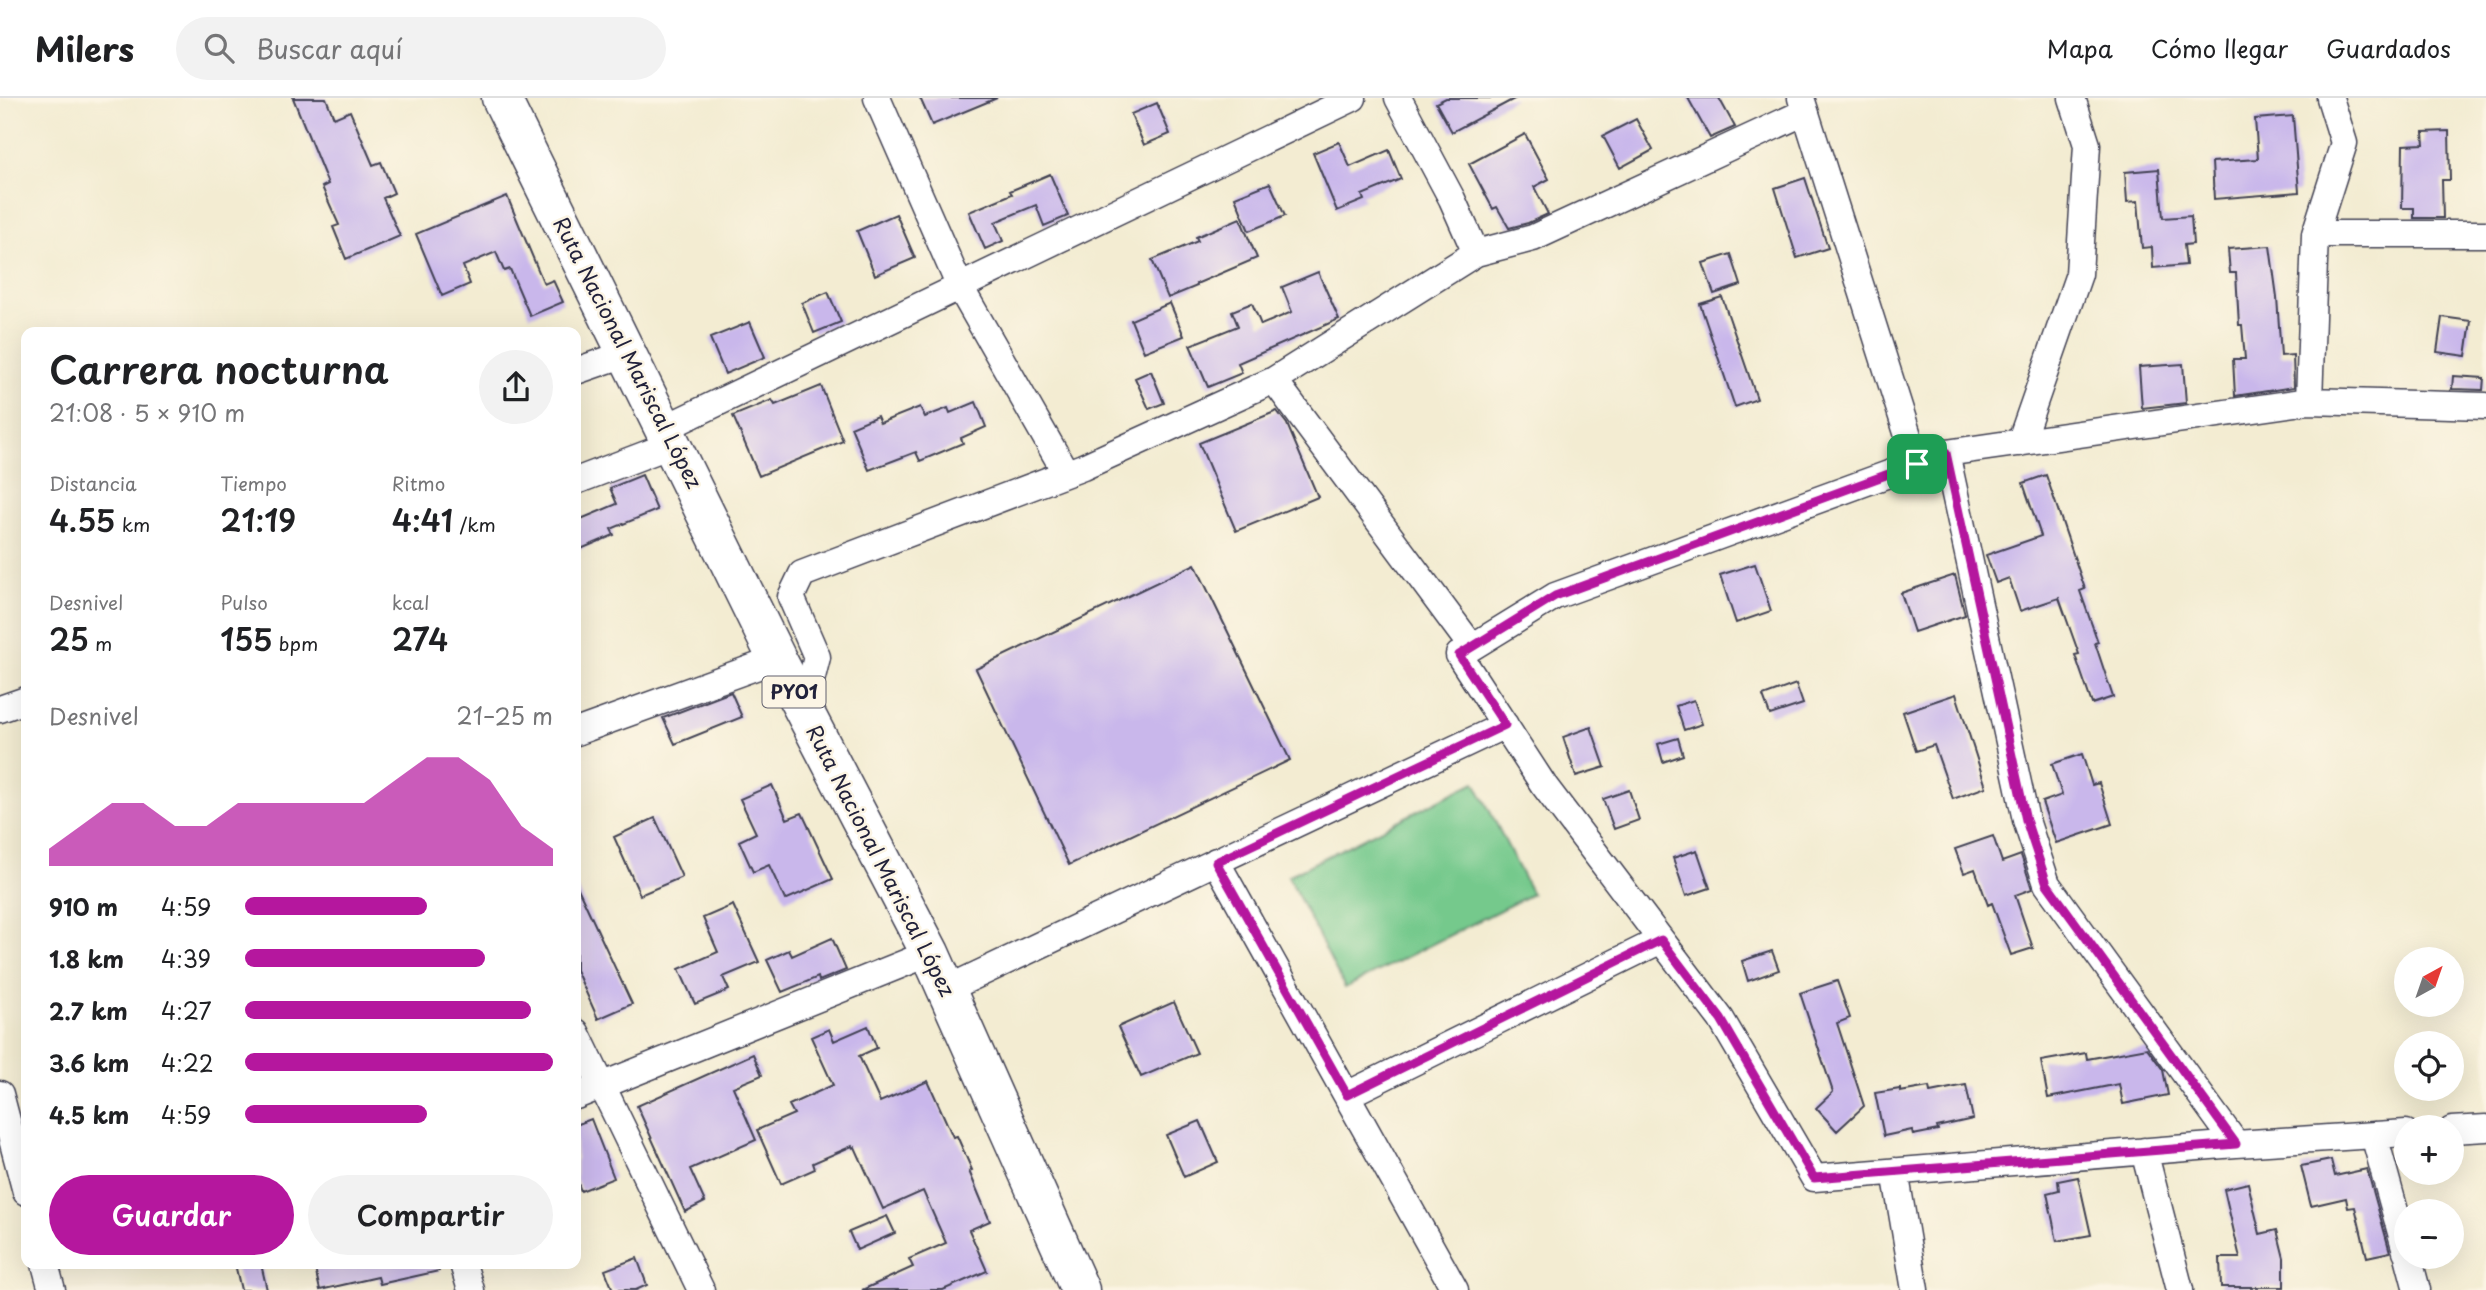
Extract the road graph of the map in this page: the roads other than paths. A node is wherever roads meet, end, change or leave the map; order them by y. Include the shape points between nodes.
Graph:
1 (501, 98) edge
2 (877, 98) edge
3 (1353, 98) edge
4 (1398, 98) edge
5 (2072, 98) edge
6 (2330, 98) edge
7 (1803, 105) edge
8 (2315, 234) junction
9 (2486, 234) edge
10 (1476, 253) junction
11 (960, 287) junction
12 (625, 354) junction
13 (581, 369) edge
14 (1274, 380) junction
15 (2309, 401) junction
16 (2486, 406) edge
17 (669, 436) junction
18 (2020, 443) junction
19 (1946, 453) junction
20 (1917, 464) junction
21 (1066, 473) junction
22 (581, 479) edge
23 (1472, 648) junction
24 (785, 675) junction
25 (21, 702) edge
26 (0, 709) edge
27 (1505, 725) junction
28 (581, 731) edge
29 (1216, 862) junction
30 (1661, 940) junction
31 (930, 953) junction
32 (947, 989) junction
33 (581, 1042) edge
34 (604, 1086) junction
35 (0, 1094) edge
36 (581, 1094) edge
37 (1347, 1095) junction
38 (2486, 1128) edge
39 (2464, 1129) edge
40 (2394, 1134) edge
41 (2374, 1135) junction
42 (2236, 1144) junction
43 (2144, 1152) junction
44 (1895, 1171) junction
45 (21, 1173) edge
46 (2394, 1208) edge
47 (46, 1269) edge
48 (465, 1269) edge
49 (2411, 1269) edge
50 (52, 1290) edge
51 (471, 1290) edge
52 (701, 1290) edge
53 (1080, 1290) edge
54 (1455, 1290) edge
55 (1915, 1290) edge
56 (2180, 1290) edge
57 (2417, 1290) edge

1 - 12 highway, Ruta Nacional Mariscal López / PY01
2 - 11 street
3 - 11 street
4 - 10 street
5 - 18 street via 2087,145 2079,274
6 - 8 street via 2344,143
7 - 10 street via 1533,238
7 - 20 street
8 - 9 street
8 - 15 street
10 - 14 street
11 - 17 street
11 - 21 street
12 - 13 street
12 - 17 highway, Ruta Nacional Mariscal López / PY01
14 - 21 street
14 - 23 street
15 - 16 street
15 - 18 street
17 - 22 street
17 - 24 highway, Ruta Nacional Mariscal López / PY01
18 - 19 street
19 - 20 street
19 - 42 street via 2026,820 2047,884
20 - 23 street via 1555,596
21 - 24 street via 802,574 791,597 817,657 812,677
23 - 27 street via 1459,655
24 - 28 street
24 - 31 highway, Ruta Nacional Mariscal López / PY01
25 - 26 street
27 - 29 street
27 - 30 street via 1543,784
29 - 32 street
29 - 37 street
30 - 37 street
30 - 44 street via 1721,1019 1814,1178
31 - 32 highway, Ruta Nacional Mariscal López / PY01
31 - 34 street
32 - 53 highway, Ruta Nacional Mariscal López / PY01
33 - 34 street
34 - 36 street
34 - 52 street
35 - 45 street
37 - 54 street
38 - 39 street
40 - 41 street
41 - 42 street
41 - 46 street
42 - 43 street
43 - 44 street
43 - 56 street
44 - 55 street
47 - 50 street
48 - 51 street
49 - 57 street

